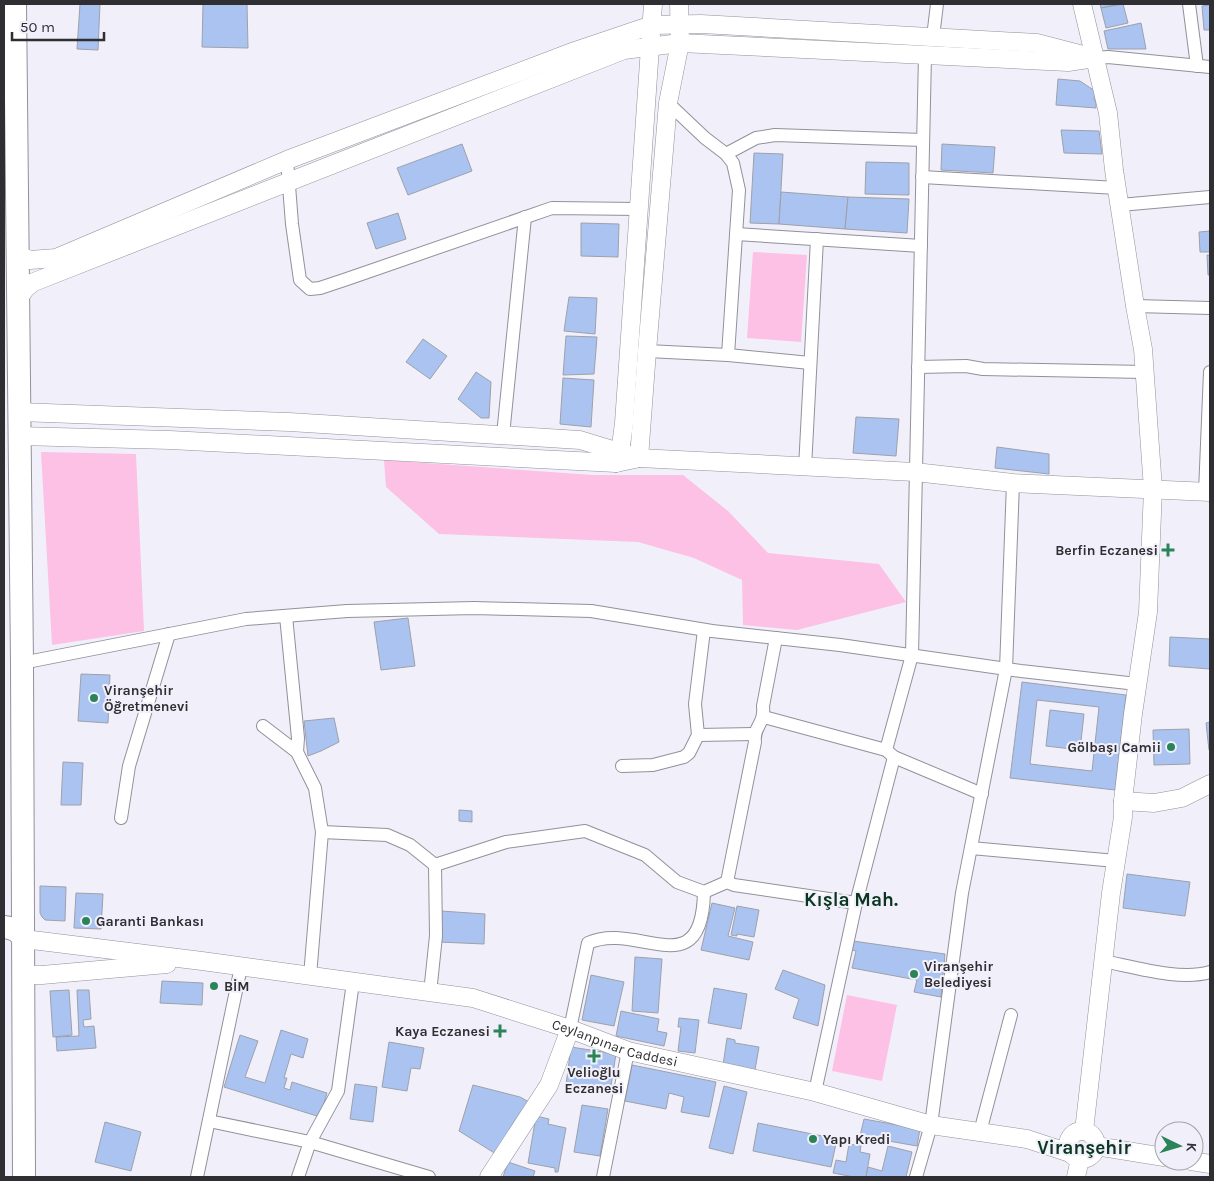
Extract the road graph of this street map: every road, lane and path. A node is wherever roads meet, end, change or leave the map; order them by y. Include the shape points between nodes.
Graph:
1 (15, 4) edge
2 (653, 4) edge
3 (680, 4) edge
4 (937, 4) edge
5 (1082, 4) edge
6 (1189, 4) edge
7 (680, 24) junction
8 (652, 25) junction
9 (933, 37) junction
10 (680, 43) junction
11 (650, 47) junction
12 (925, 55) junction
13 (1095, 58) junction
14 (1204, 67) edge
15 (668, 103) junction
16 (923, 140) junction
17 (726, 154) junction
18 (287, 160) junction
19 (922, 177) junction
20 (290, 181) junction
21 (1119, 197) junction
22 (1210, 197) edge
23 (639, 208) junction
24 (524, 217) junction
25 (736, 234) junction
26 (817, 239) junction
27 (921, 246) junction
28 (17, 255) junction
29 (18, 299) junction
30 (1134, 306) junction
31 (1210, 308) edge
32 (647, 351) junction
33 (728, 355) junction
34 (810, 364) junction
35 (918, 367) junction
36 (1145, 372) junction
37 (1210, 372) edge
38 (19, 412) junction
39 (503, 435) junction
40 (19, 436) junction
41 (618, 458) junction
42 (639, 458) junction
43 (805, 468) junction
44 (915, 472) junction
45 (1012, 483) junction
46 (1153, 489) junction
47 (1207, 492) edge
48 (286, 616) junction
49 (704, 630) junction
50 (169, 634) junction
51 (776, 638) junction
52 (912, 655) junction
53 (22, 663) junction
54 (1006, 669) junction
55 (1137, 684) junction
56 (764, 717) junction
57 (263, 726) dead end
58 (754, 734) junction
59 (698, 735) junction
60 (297, 752) junction
61 (890, 754) junction
62 (622, 766) dead end
63 (1210, 784) edge
64 (982, 794) junction
65 (1123, 801) junction
66 (121, 818) dead end
67 (322, 832) junction
68 (971, 848) junction
69 (1116, 861) junction
70 (435, 865) junction
71 (727, 882) junction
72 (704, 892) junction
73 (856, 903) junction
74 (4, 927) edge
75 (24, 939) junction
76 (202, 961) junction
77 (1103, 961) junction
78 (241, 967) junction
79 (1210, 972) edge
80 (310, 976) junction
81 (14, 978) edge
82 (353, 982) junction
83 (430, 992) junction
84 (1011, 1014) dead end
85 (570, 1029) junction
86 (628, 1051) junction
87 (815, 1092) junction
88 (209, 1121) junction
89 (931, 1125) junction
90 (980, 1132) junction
91 (1077, 1133) junction
92 (1027, 1139) junction
93 (310, 1142) junction
94 (1096, 1146) junction
95 (1154, 1155) edge
96 (1075, 1156) junction
97 (24, 1177) edge
98 (197, 1177) edge
99 (298, 1177) edge
100 (429, 1177) edge
101 (489, 1177) edge
102 (603, 1177) edge
103 (916, 1177) edge
104 (1076, 1177) edge

1 - 28 highway
2 - 8 street
3 - 7 street
4 - 9 street
5 - 13 street
6 - 14 street
7 - 8 street
7 - 9 street
7 - 10 street
8 - 11 street
8 - 18 street
9 - 13 street via 1037,43
10 - 11 street
10 - 12 street
10 - 15 street
11 - 20 street via 624,50
11 - 23 street
12 - 13 street via 1068,62
12 - 16 street
13 - 14 street
13 - 21 street via 1108,113
15 - 17 street
15 - 32 street
16 - 17 street via 775,135 756,138
16 - 19 street
17 - 25 street via 733,163 738,190
18 - 20 street
18 - 28 street via 56,258 30,260
19 - 21 street
19 - 27 street
20 - 24 street via 300,280 310,289
20 - 29 street via 34,282
21 - 22 street
21 - 30 street
23 - 24 street via 552,208
23 - 41 street
24 - 39 street
25 - 26 street
25 - 33 street
26 - 27 street
26 - 34 street
27 - 35 street
28 - 29 highway
29 - 38 highway
30 - 31 street
30 - 36 street
32 - 33 street
32 - 42 street
33 - 34 street
34 - 43 street
35 - 36 street
35 - 44 street
36 - 46 street
37 - 47 street
38 - 39 street via 289,422
38 - 40 highway
39 - 41 street via 580,440
40 - 41 street
40 - 53 highway
41 - 42 street
42 - 43 street
43 - 44 street
44 - 45 street
44 - 52 street
45 - 46 street
45 - 54 street
46 - 47 street
46 - 55 street via 1148,612
48 - 49 street via 347,610 474,608 592,611
48 - 50 street via 246,619
48 - 60 street
49 - 51 street
49 - 59 street via 695,704
50 - 53 street
50 - 66 street via 129,766
51 - 52 street
51 - 56 street
52 - 54 street
52 - 61 street
53 - 75 highway
54 - 55 street
54 - 64 street
55 - 65 street
56 - 58 street
56 - 61 street
57 - 60 street
58 - 59 street
58 - 71 street
59 - 62 street via 684,757 653,765
60 - 67 street via 315,788
61 - 64 street
61 - 73 street
63 - 65 street via 1182,798 1154,804
64 - 68 street
65 - 69 street
67 - 70 street via 387,836 410,845
67 - 80 street
68 - 69 street
68 - 89 street
69 - 77 street
70 - 72 street via 506,842 585,831 645,855 677,882
70 - 83 street via 436,936
71 - 72 street
71 - 73 street
72 - 85 street via 704,913 696,931 689,941 680,945 662,946 619,936 588,942
73 - 87 street
74 - 75 highway via 18,931
75 - 76 street
75 - 81 highway
76 - 78 street, Ceylanpınar Caddesi
76 - 81 street
77 - 79 street via 1178,975 1195,976
77 - 91 street
78 - 80 street, Ceylanpınar Caddesi
78 - 88 street
80 - 82 street, Ceylanpınar Caddesi
81 - 97 highway
82 - 83 street, Ceylanpınar Caddesi
82 - 93 street via 338,1091
83 - 85 street, Ceylanpınar Caddesi via 473,998
84 - 90 street
85 - 86 street, Ceylanpınar Caddesi
85 - 101 street via 549,1084
86 - 87 street, Ceylanpınar Caddesi
86 - 102 street
87 - 89 street, Ceylanpınar Caddesi
88 - 93 street
88 - 98 street
89 - 90 street, Ceylanpınar Caddesi
89 - 103 street
90 - 92 street, Ceylanpınar Caddesi
91 - 92 street
91 - 94 street via 1088,1132
91 - 96 street via 1067,1144
92 - 96 street
93 - 99 street
93 - 100 street
94 - 95 street
94 - 96 street via 1089,1157
96 - 104 street

